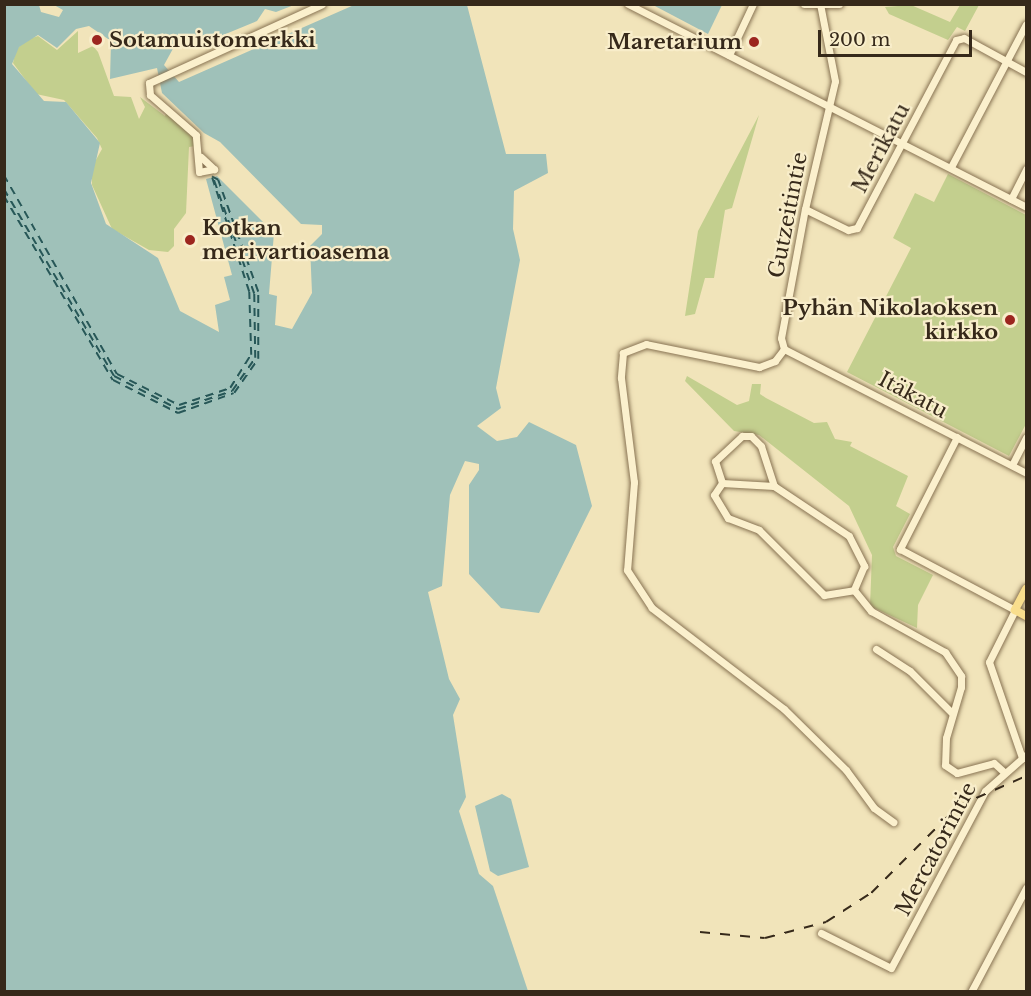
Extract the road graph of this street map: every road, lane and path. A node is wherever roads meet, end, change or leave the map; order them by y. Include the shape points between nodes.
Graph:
1 (322, 4) edge
2 (628, 4) edge
3 (753, 4) edge
4 (804, 4) edge
5 (839, 4) edge
6 (820, 6) edge
7 (1026, 24) edge
8 (729, 55) junction
9 (1006, 62) junction
10 (1026, 72) edge
11 (828, 105) junction
12 (904, 143) junction
13 (201, 157) dead end
14 (951, 167) junction
15 (1026, 169) edge
16 (1011, 199) junction
17 (1026, 207) edge
18 (805, 209) junction
19 (784, 349) junction
20 (957, 437) junction
21 (1026, 437) edge
22 (1012, 465) junction
23 (1026, 473) edge
24 (722, 483) junction
25 (774, 486) junction
26 (1026, 589) edge
27 (854, 590) junction
28 (1015, 610) junction
29 (1026, 616) edge
30 (876, 649) dead end
31 (952, 713) junction
32 (1024, 756) edge
33 (1003, 771) junction
34 (893, 822) dead end
35 (1026, 888) edge
36 (821, 933) dead end
37 (971, 992) edge

1 - 13 street via 149,83 150,95 196,135
2 - 8 street
3 - 8 street
4 - 6 street
5 - 6 street
6 - 11 street, Gutzeitintie via 836,70
7 - 9 street
8 - 11 street
9 - 10 street
9 - 12 street, Merikatu via 964,38 956,40
9 - 14 street
11 - 12 street
11 - 18 street, Gutzeitintie
12 - 14 street
12 - 18 street, Merikatu via 854,231
14 - 16 street
15 - 16 street
16 - 17 street
18 - 19 street, Gutzeitintie via 781,338
19 - 20 street, Itäkatu
19 - 34 street via 770,365 755,367 646,344 632,347 620,362 634,482 630,583 685,637 784,708 846,770 874,808
20 - 22 street, Itäkatu
20 - 28 street via 902,540 904,553
21 - 22 street
22 - 23 street, Itäkatu
24 - 25 street
24 - 25 street via 717,458 742,436 751,436 761,446
24 - 27 street via 714,495 728,518 759,530 824,595
25 - 27 street via 855,544 864,566
26 - 28 main road
27 - 31 street via 871,611 929,641 955,663 961,687
28 - 29 main road
28 - 32 street via 989,662
30 - 31 street via 910,671
31 - 33 street via 945,765 957,773 994,763
32 - 33 street, Mercatorintie
33 - 36 street, Mercatorintie via 985,791 891,968
35 - 37 street

